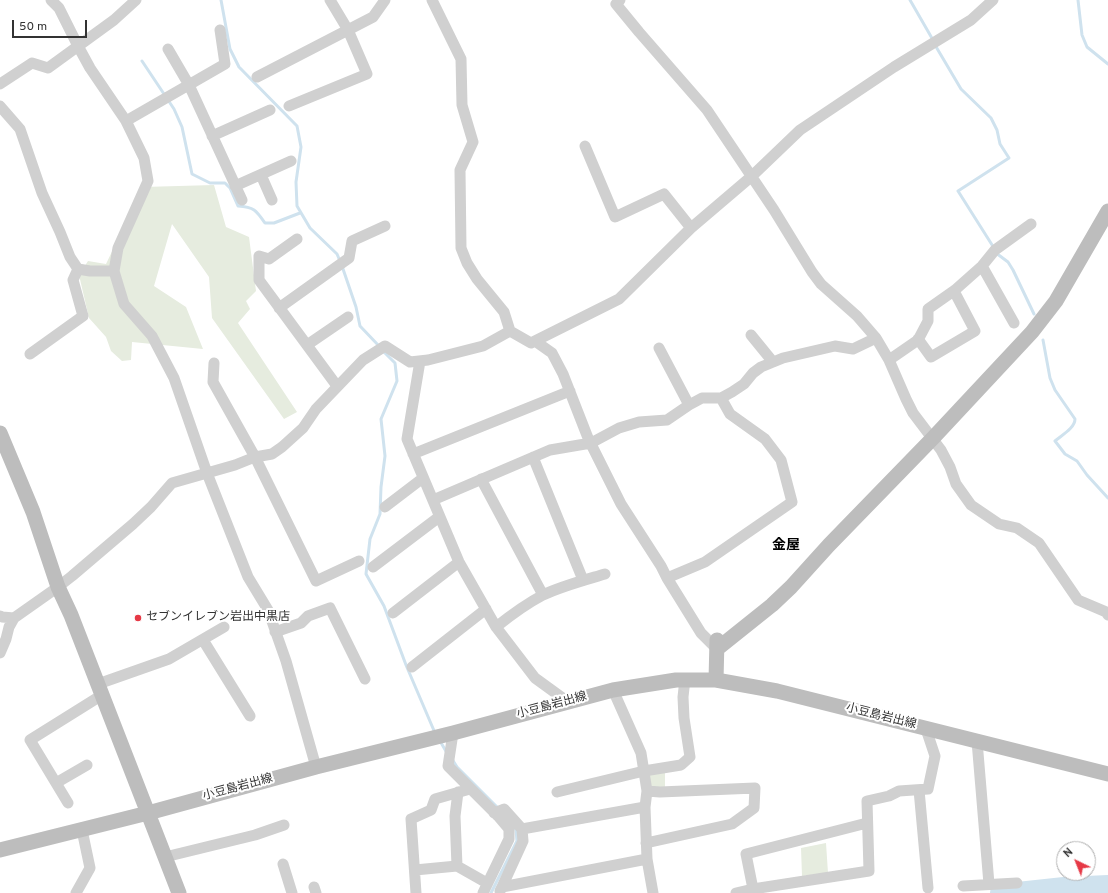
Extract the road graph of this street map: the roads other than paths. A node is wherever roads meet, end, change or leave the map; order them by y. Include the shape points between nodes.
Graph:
1 (51, 0) edge
2 (136, 0) edge
3 (330, 0) edge
4 (386, 0) edge
5 (432, 0) edge
6 (620, 0) edge
7 (993, 0) edge
8 (220, 30) dead end
9 (348, 30) junction
10 (78, 46) junction
11 (168, 49) dead end
12 (257, 77) dead end
13 (0, 84) edge
14 (188, 85) junction
15 (0, 106) edge
16 (289, 106) dead end
17 (270, 110) dead end
18 (126, 121) junction
19 (212, 136) junction
20 (585, 146) dead end
21 (291, 161) dead end
22 (261, 175) junction
23 (752, 176) junction
24 (236, 186) junction
25 (242, 200) dead end
26 (272, 200) dead end
27 (1108, 211) edge
28 (1031, 224) dead end
29 (385, 226) dead end
30 (691, 228) junction
31 (297, 239) dead end
32 (982, 266) junction
33 (78, 269) junction
34 (114, 271) junction
35 (954, 291) junction
36 (280, 308) junction
37 (348, 317) dead end
38 (1014, 323) dead end
39 (510, 331) junction
40 (751, 335) dead end
41 (876, 338) junction
42 (918, 339) junction
43 (535, 341) junction
44 (307, 345) junction
45 (659, 348) dead end
46 (30, 354) dead end
47 (889, 360) junction
48 (420, 361) junction
49 (773, 362) junction
50 (214, 363) dead end
51 (337, 386) junction
52 (570, 391) junction
53 (721, 398) junction
54 (689, 405) junction
55 (933, 438) junction
56 (1, 439) edge
57 (591, 443) junction
58 (413, 454) junction
59 (255, 457) junction
60 (533, 457) junction
61 (207, 473) junction
62 (423, 478) junction
63 (480, 480) junction
64 (433, 500) junction
65 (384, 507) dead end
66 (439, 517) junction
67 (359, 561) dead end
68 (459, 562) junction
69 (373, 567) dead end
70 (605, 574) dead end
71 (667, 578) junction
72 (583, 580) junction
73 (58, 587) junction
74 (543, 595) junction
75 (486, 609) junction
76 (393, 613) dead end
77 (1108, 615) edge
78 (0, 616) edge
79 (14, 618) junction
80 (224, 627) dead end
81 (496, 627) junction
82 (275, 632) junction
83 (203, 640) junction
84 (717, 649) junction
85 (0, 653) edge
86 (412, 667) dead end
87 (365, 679) dead end
88 (685, 679) junction
89 (716, 680) junction
90 (100, 689) junction
91 (613, 690) junction
92 (568, 702) junction
93 (250, 716) dead end
94 (926, 729) junction
95 (453, 733) junction
96 (977, 741) junction
97 (87, 765) dead end
98 (316, 767) junction
99 (644, 771) junction
100 (1108, 774) edge
101 (56, 783) junction
102 (470, 788) junction
103 (919, 790) junction
104 (647, 791) junction
105 (458, 792) junction
106 (557, 792) dead end
107 (68, 803) dead end
108 (645, 807) junction
109 (148, 813) junction
110 (494, 813) junction
111 (867, 823) junction
112 (284, 825) dead end
113 (522, 829) junction
114 (82, 830) junction
115 (646, 843) junction
116 (0, 850) edge
117 (165, 857) junction
118 (647, 859) junction
119 (283, 864) dead end
120 (457, 866) junction
121 (415, 870) junction
122 (1017, 883) dead end
123 (989, 884) junction
124 (963, 886) dead end
125 (485, 888) edge
126 (928, 888) dead end
127 (753, 889) junction
128 (500, 890) edge
129 (76, 893) edge
130 (179, 893) edge
131 (292, 893) edge
132 (416, 893) edge
133 (653, 893) edge
134 (736, 893) edge

1 - 10 street via 59,8
2 - 10 street
3 - 9 street
4 - 9 street via 373,17
5 - 39 street via 461,59 462,105 473,142 460,170 460,248 477,279 504,312
6 - 23 street via 616,4 707,110
7 - 23 street via 971,20 894,67 800,130
8 - 14 street via 225,64
9 - 12 street
9 - 16 street via 367,74
10 - 13 street via 48,68 32,64
10 - 18 street
11 - 14 street
14 - 18 street
14 - 19 street
15 - 33 street via 20,129 42,193 70,257
17 - 19 street
18 - 34 street via 144,158 148,181 118,248
19 - 24 street
20 - 30 street via 615,216 664,194
21 - 22 street
22 - 24 street
22 - 26 street
23 - 30 street
23 - 41 street via 821,284 857,316
24 - 25 street
27 - 55 main road via 1056,301 1011,356
28 - 32 street via 996,250
29 - 36 street via 352,241 349,258
30 - 43 street via 619,299
31 - 36 street via 269,259 258,256 259,280
32 - 35 street
32 - 38 street
33 - 34 street
33 - 46 street via 73,280 83,316
34 - 61 street via 124,304 152,336 174,378
35 - 42 street via 928,309 928,321
35 - 42 street via 975,331 931,356
36 - 44 street
37 - 44 street
39 - 43 street via 531,343
39 - 48 street via 482,346
40 - 49 street
41 - 47 street
41 - 49 street via 852,349 835,346
42 - 47 street
43 - 52 street via 552,353
44 - 51 street
45 - 54 street
47 - 55 street via 913,413
48 - 51 street via 410,362 385,346 363,360
48 - 58 street via 407,438
49 - 53 street via 761,367 744,384
50 - 59 street via 213,382
51 - 59 street via 303,428 282,447 272,454
52 - 57 street
52 - 58 street
53 - 54 street via 702,398
53 - 71 street via 730,414 765,439 781,460 792,502 705,562
54 - 57 street via 668,420 639,422 619,428
55 - 77 street via 950,467 956,484 971,505 999,524 1017,528 1039,543 1078,600
55 - 84 main road via 828,545 748,615 724,631 717,639
56 - 73 main road via 33,512
57 - 60 street via 550,450
57 - 71 street via 621,504
58 - 62 street
59 - 61 street
59 - 67 street via 316,581
60 - 63 street
60 - 72 street
61 - 73 street via 172,483 133,524
61 - 82 street via 248,577 268,610
62 - 64 street
62 - 65 street
63 - 64 street
63 - 74 street
64 - 66 street
66 - 68 street
66 - 69 street
68 - 75 street
68 - 76 street
70 - 72 street
71 - 84 street via 701,632
72 - 74 street
73 - 79 street
73 - 90 main road
74 - 81 street
75 - 81 street
75 - 86 street
78 - 79 street
79 - 85 street
80 - 83 street
81 - 92 street via 535,678
82 - 87 street via 301,623 308,616 330,608
82 - 98 street via 286,661
83 - 90 street via 169,660
83 - 93 street
84 - 89 main road
88 - 89 main road, 小豆島岩出線
88 - 91 main road, 小豆島岩出線
88 - 99 street via 684,718 690,757 681,765
89 - 94 main road, 小豆島岩出線 via 777,692
90 - 101 street via 30,740
90 - 109 main road
91 - 92 main road, 小豆島岩出線
91 - 99 street via 641,753
92 - 95 main road, 小豆島岩出線
94 - 96 main road, 小豆島岩出線
94 - 103 street via 935,756 928,789
95 - 98 main road, 小豆島岩出線
95 - 102 street via 448,766
96 - 100 main road, 小豆島岩出線
96 - 123 street
97 - 101 street
98 - 109 main road, 小豆島岩出線
99 - 104 street
99 - 106 street
101 - 107 street
102 - 105 street
102 - 110 street
103 - 111 street via 899,791 867,801
103 - 126 street
104 - 108 street
104 - 115 street via 755,788 754,808 732,824
105 - 120 street via 455,816
105 - 121 street via 435,799 431,810 411,819
108 - 113 street
108 - 115 street
109 - 114 main road, 小豆島岩出線
109 - 117 main road
110 - 113 street via 504,809
110 - 125 street via 509,829 509,839
111 - 127 street via 746,854
111 - 127 street via 869,871
112 - 117 street via 255,835
113 - 128 street via 523,841
114 - 116 main road, 小豆島岩出線
114 - 129 street via 90,868
115 - 118 street
117 - 130 main road
118 - 128 street
118 - 133 street
119 - 131 street
120 - 121 street
120 - 125 street
121 - 132 street
122 - 123 street
123 - 124 street
127 - 134 street

